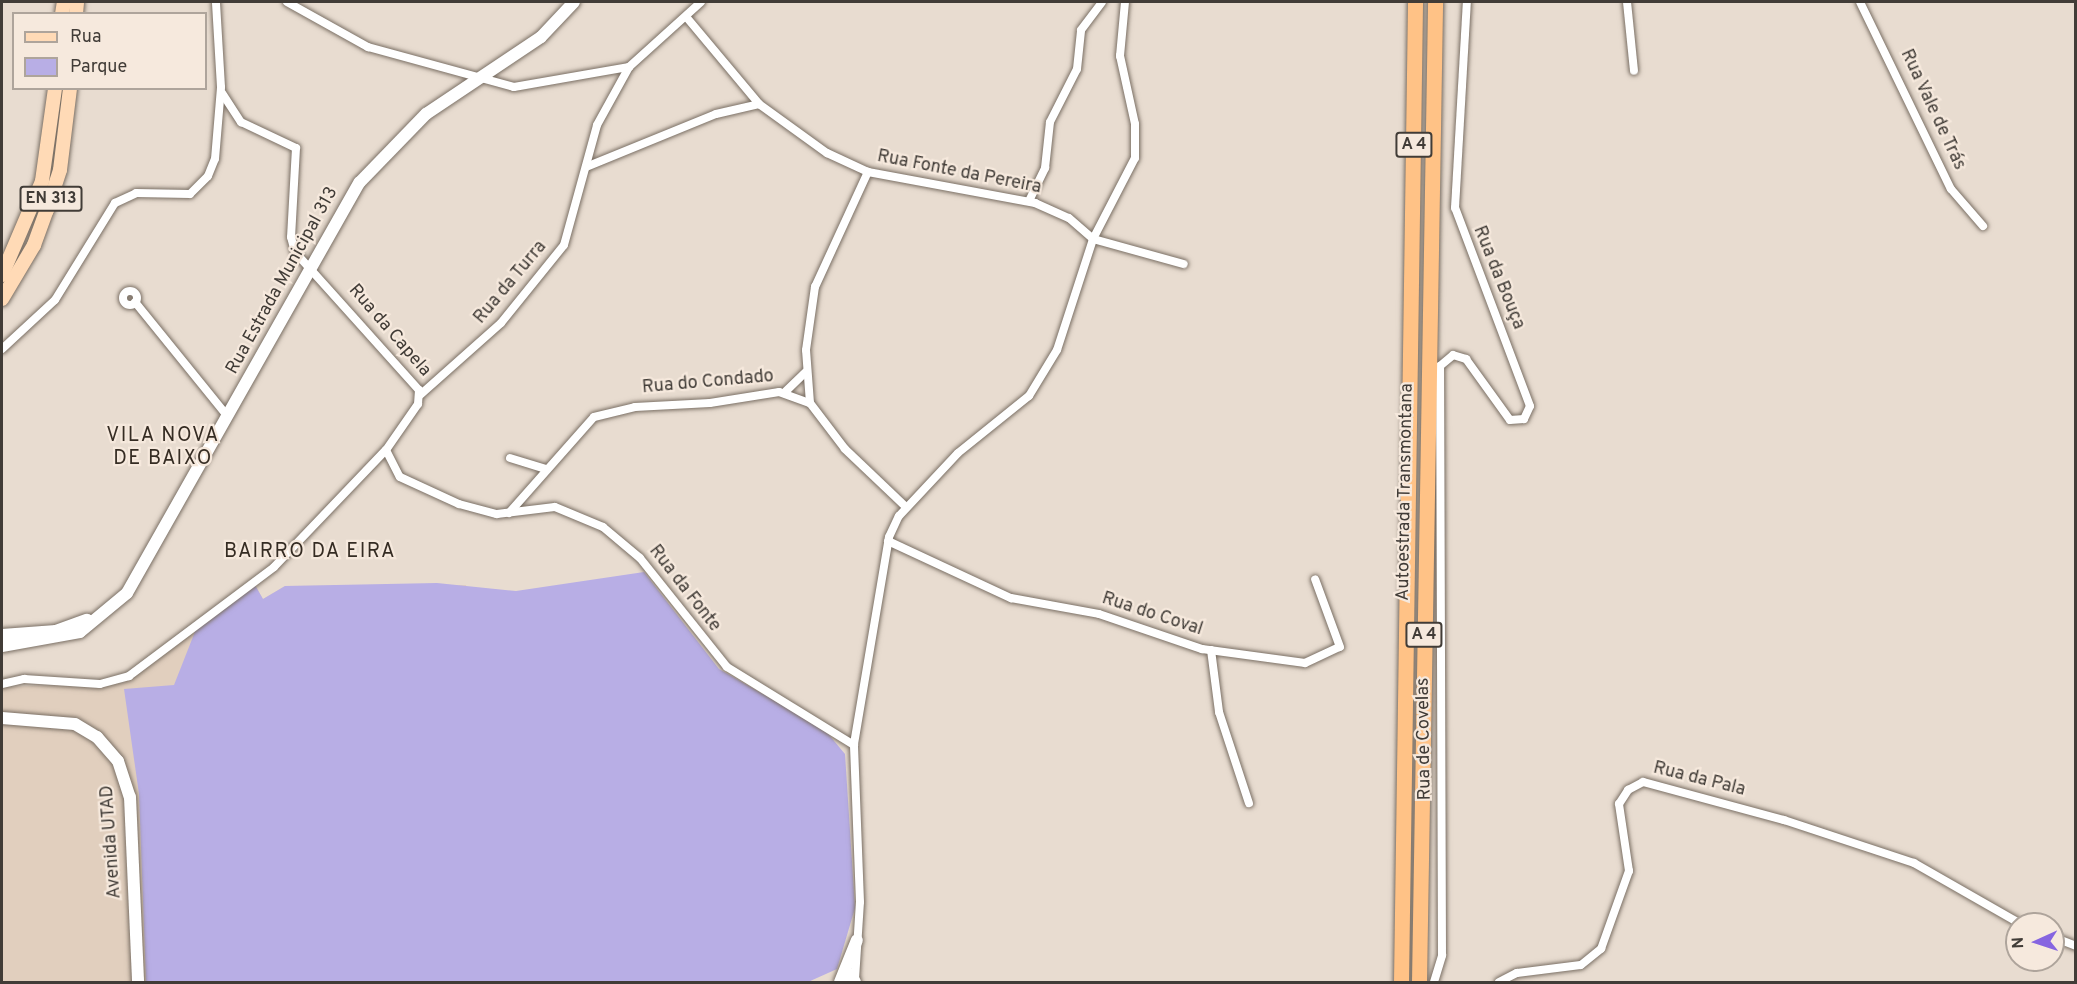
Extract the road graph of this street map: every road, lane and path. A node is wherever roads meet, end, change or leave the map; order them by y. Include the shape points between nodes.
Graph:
1 (216, 2) edge
2 (287, 2) edge
3 (574, 2) edge
4 (701, 2) edge
5 (1102, 2) edge
6 (1125, 2) edge
7 (1415, 2) edge
8 (1435, 2) edge
9 (1467, 2) edge
10 (1627, 2) edge
11 (1860, 2) edge
12 (688, 19) junction
13 (629, 67) junction
14 (1634, 71) dead end
15 (482, 76) junction
16 (221, 87) junction
17 (55, 90) edge
18 (70, 90) edge
19 (759, 104) junction
20 (586, 167) junction
21 (868, 172) junction
22 (1029, 201) junction
23 (1983, 226) dead end
24 (1093, 239) junction
25 (1184, 264) dead end
26 (310, 266) junction
27 (2, 275) edge
28 (1421, 289) junction
29 (2, 299) edge
30 (135, 302) dead end
31 (2, 349) edge
32 (806, 372) junction
33 (1437, 386) joint
34 (784, 393) junction
35 (420, 395) junction
36 (810, 403) junction
37 (228, 417) junction
38 (386, 450) junction
39 (510, 458) dead end
40 (545, 469) junction
41 (906, 507) junction
42 (509, 513) junction
43 (888, 541) junction
44 (1315, 579) dead end
45 (112, 608) junction
46 (2, 635) edge
47 (2, 646) edge
48 (1210, 650) junction
49 (2, 684) edge
50 (2, 718) edge
51 (854, 745) junction
52 (1249, 803) dead end
53 (2005, 915) edge
54 (857, 940) joint
55 (849, 981) edge
56 (138, 982) edge
57 (1401, 982) edge
58 (1419, 982) edge
59 (1434, 982) edge
60 (1498, 982) edge

1 - 16 street
2 - 15 street via 368,47
3 - 15 main road, Rua Estrada Municipal 313 via 541,37
4 - 12 street
5 - 22 street via 1081,30 1077,69 1050,122 1045,168
6 - 24 street via 1120,56 1135,124 1135,158
7 - 28 highway, Autoestrada Transmontana / A 4
8 - 28 highway, Autoestrada Transmontana / A 4
9 - 33 street, Rua da Bouça via 1455,208 1530,410 1520,421 1506,418 1469,362 1458,355 1442,363
10 - 14 street
11 - 23 street, Rua Vale de Trás via 1951,189
12 - 13 street
12 - 19 street, Rua Fonte da Pereira
13 - 15 street via 514,87
13 - 20 street, Rua da Turra via 600,117
15 - 26 main road, Rua Estrada Municipal 313 via 441,102 378,160 346,202
16 - 26 street, Rua da Capela via 228,108 241,122 296,148 291,237 295,252
16 - 31 street via 215,159 199,187 178,197 136,193 115,202 59,294
17 - 27 main road, EN 313 via 42,181
18 - 29 main road, EN 313 via 60,170 34,245
19 - 20 street via 716,114
19 - 21 street, Rua Fonte da Pereira via 817,148
20 - 35 street, Rua da Turra via 573,223 558,255 501,323
21 - 22 street, Rua Fonte da Pereira
21 - 32 street via 815,287
22 - 24 street, Rua Fonte da Pereira via 1070,218
24 - 25 street
24 - 41 street via 1064,332 1035,388 963,448
26 - 35 street, Rua da Capela
26 - 37 main road, Rua Estrada Municipal 313
28 - 57 highway, Autoestrada Transmontana / A 4
28 - 58 highway, Autoestrada Transmontana / A 4
30 - 37 street
32 - 34 street
32 - 36 street
33 - 59 street, Rua de Covelas via 1442,956
34 - 36 street, Rua do Condado
34 - 40 street, Rua do Condado via 600,414 580,426
35 - 38 street, Rua da Capela
36 - 41 street via 850,454
37 - 45 main road, Rua Estrada Municipal 313 via 142,572
38 - 42 street, Rua da Fonte via 390,465 412,484 491,514
38 - 49 street, Rua da Capela via 274,567 129,675 100,684 24,679
39 - 40 street
40 - 42 street, Rua do Condado
41 - 43 street
42 - 51 street, Rua da Fonte via 555,507 603,527 640,558 727,667
43 - 48 street, Rua do Coval via 1003,596 1092,612
43 - 51 street
44 - 48 street, Rua do Coval via 1339,632 1337,652 1305,663
45 - 46 main road, Rua Estrada Municipal 313 via 61,630
45 - 47 main road, Rua Estrada Municipal 313 via 100,621 68,637
48 - 52 street via 1218,706
50 - 56 main road, Avenida UTAD via 75,724 107,745 121,766 130,796
51 - 54 street
53 - 60 street, Rua da Pala via 1914,863 1784,820 1643,782 1628,790 1619,804 1629,871 1601,949 1581,965 1517,973
54 - 55 main road

